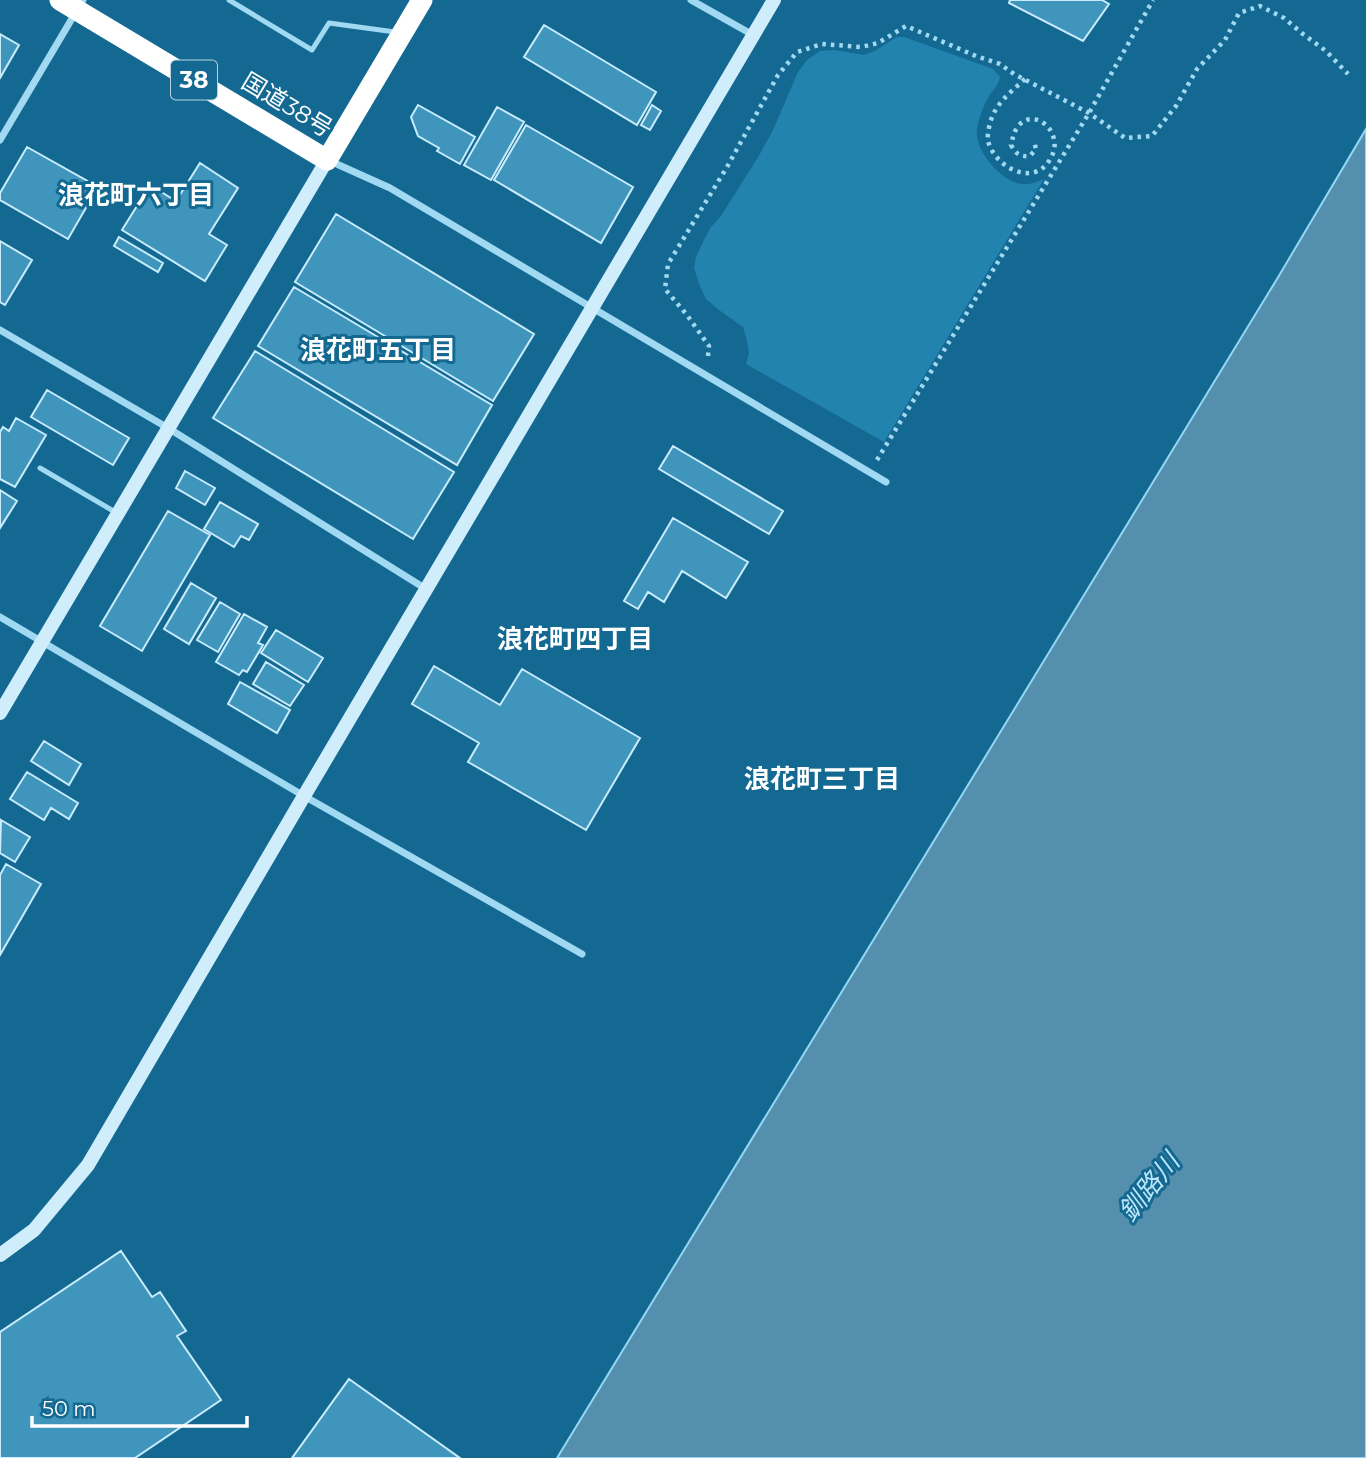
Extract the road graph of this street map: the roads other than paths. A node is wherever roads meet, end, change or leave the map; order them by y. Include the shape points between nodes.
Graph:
1 (229, 0) edge
2 (422, 0) edge
3 (691, 0) edge
4 (774, 0) edge
5 (74, 3) edge
6 (402, 33) junction
7 (753, 36) junction
8 (0, 140) edge
9 (327, 160) junction
10 (593, 308) junction
11 (0, 330) edge
12 (168, 428) junction
13 (40, 468) dead end
14 (886, 482) dead end
15 (117, 514) junction
16 (426, 589) junction
17 (0, 617) edge
18 (42, 642) junction
19 (0, 713) edge
20 (304, 796) junction
21 (582, 954) dead end
22 (0, 1255) edge

1 - 6 lane via 312,50 329,23
2 - 6 highway, 国道38号
3 - 7 street
4 - 7 street
5 - 8 street
5 - 9 highway, 国道38号 / 38
6 - 9 highway, 国道38号
7 - 10 street
9 - 10 street via 390,188
9 - 12 street
10 - 14 street
10 - 16 street
11 - 12 street
12 - 15 street
12 - 16 street
13 - 15 lane
15 - 18 street
16 - 20 street
17 - 18 street
18 - 19 street
18 - 20 street
20 - 21 street
20 - 22 street via 88,1166 33,1230

